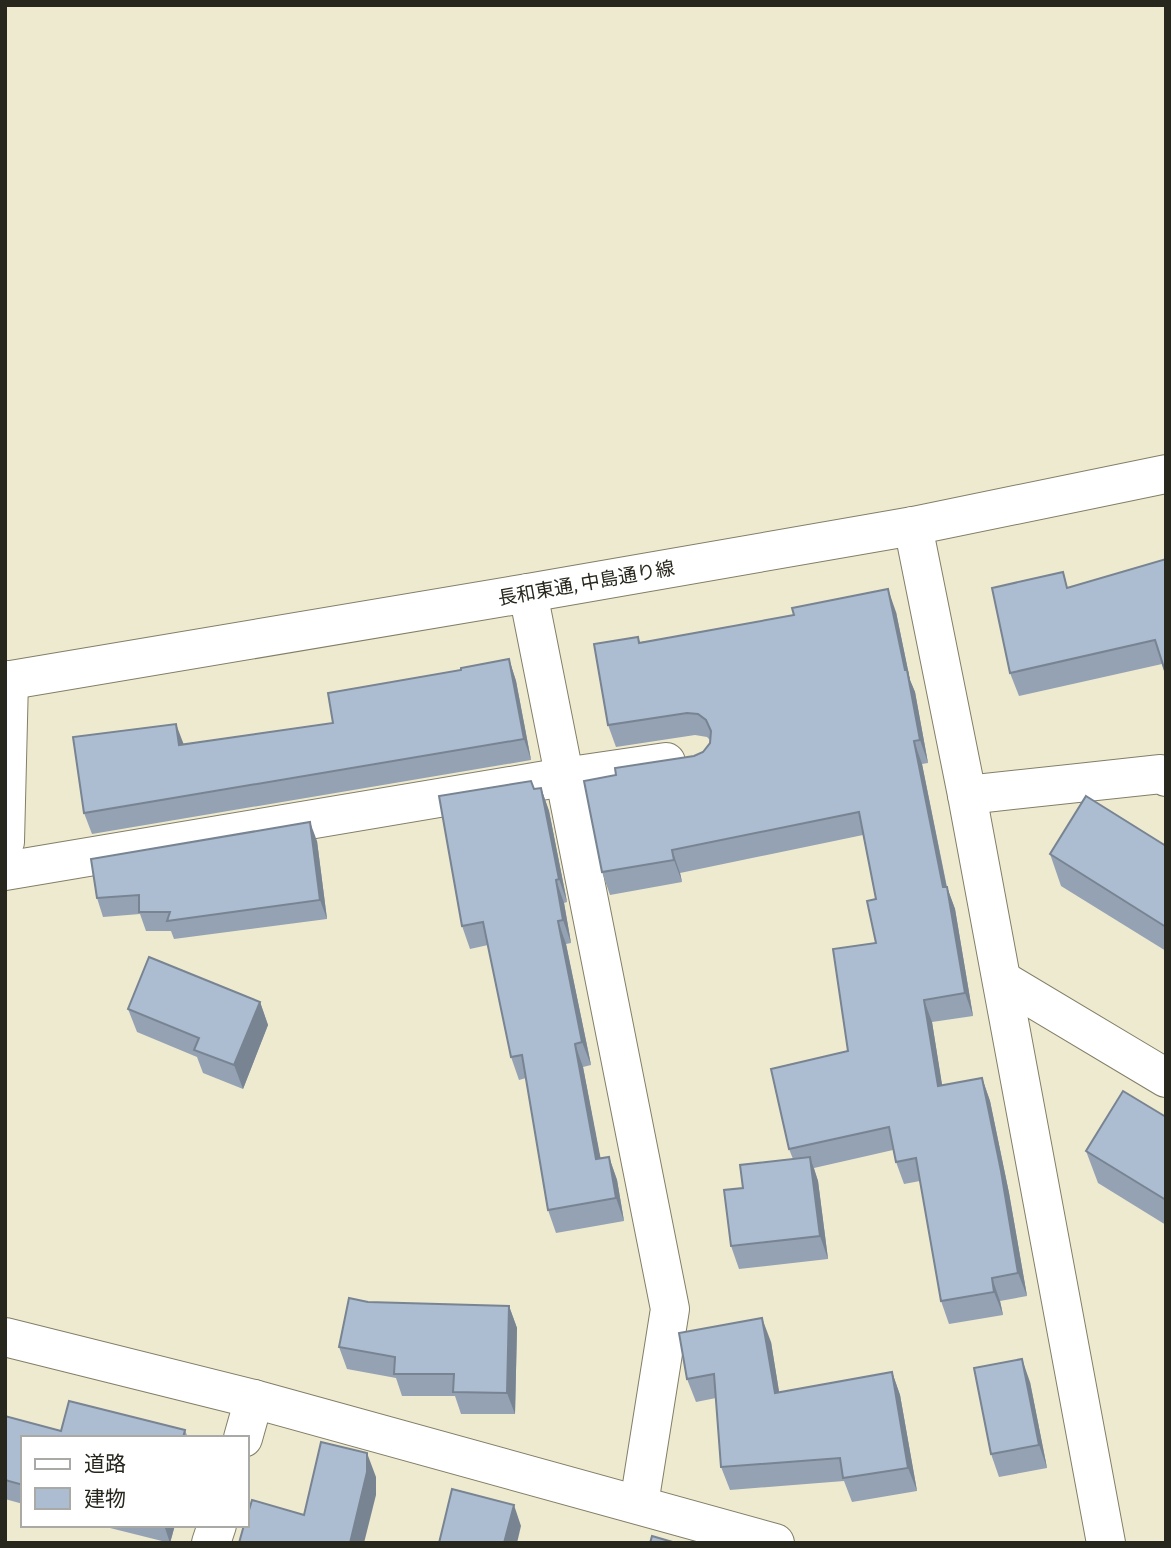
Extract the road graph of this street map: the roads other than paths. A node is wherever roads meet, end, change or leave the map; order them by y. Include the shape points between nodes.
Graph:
1 (1166, 474) edge
2 (913, 526) junction
3 (528, 593) junction
4 (7, 680) edge
5 (698, 757) edge
6 (564, 776) junction
7 (1166, 777) edge
8 (967, 795) junction
9 (5, 842) edge
10 (5, 871) edge
11 (1002, 980) junction
12 (1166, 1078) edge
13 (5, 1337) edge
14 (254, 1399) junction
15 (244, 1436) edge
16 (639, 1504) junction
17 (775, 1543) edge
18 (1106, 1543) edge

1 - 2 street, 長和東通, 中島通り線
2 - 3 street, 長和東通, 中島通り線
2 - 8 street
3 - 4 street, 長和東通, 中島通り線
3 - 6 street
4 - 9 street
5 - 6 street
6 - 10 street
6 - 16 street via 670,1309
7 - 8 street
8 - 11 street
11 - 12 street
11 - 18 street
13 - 14 street
14 - 15 street
14 - 16 street
16 - 17 street

